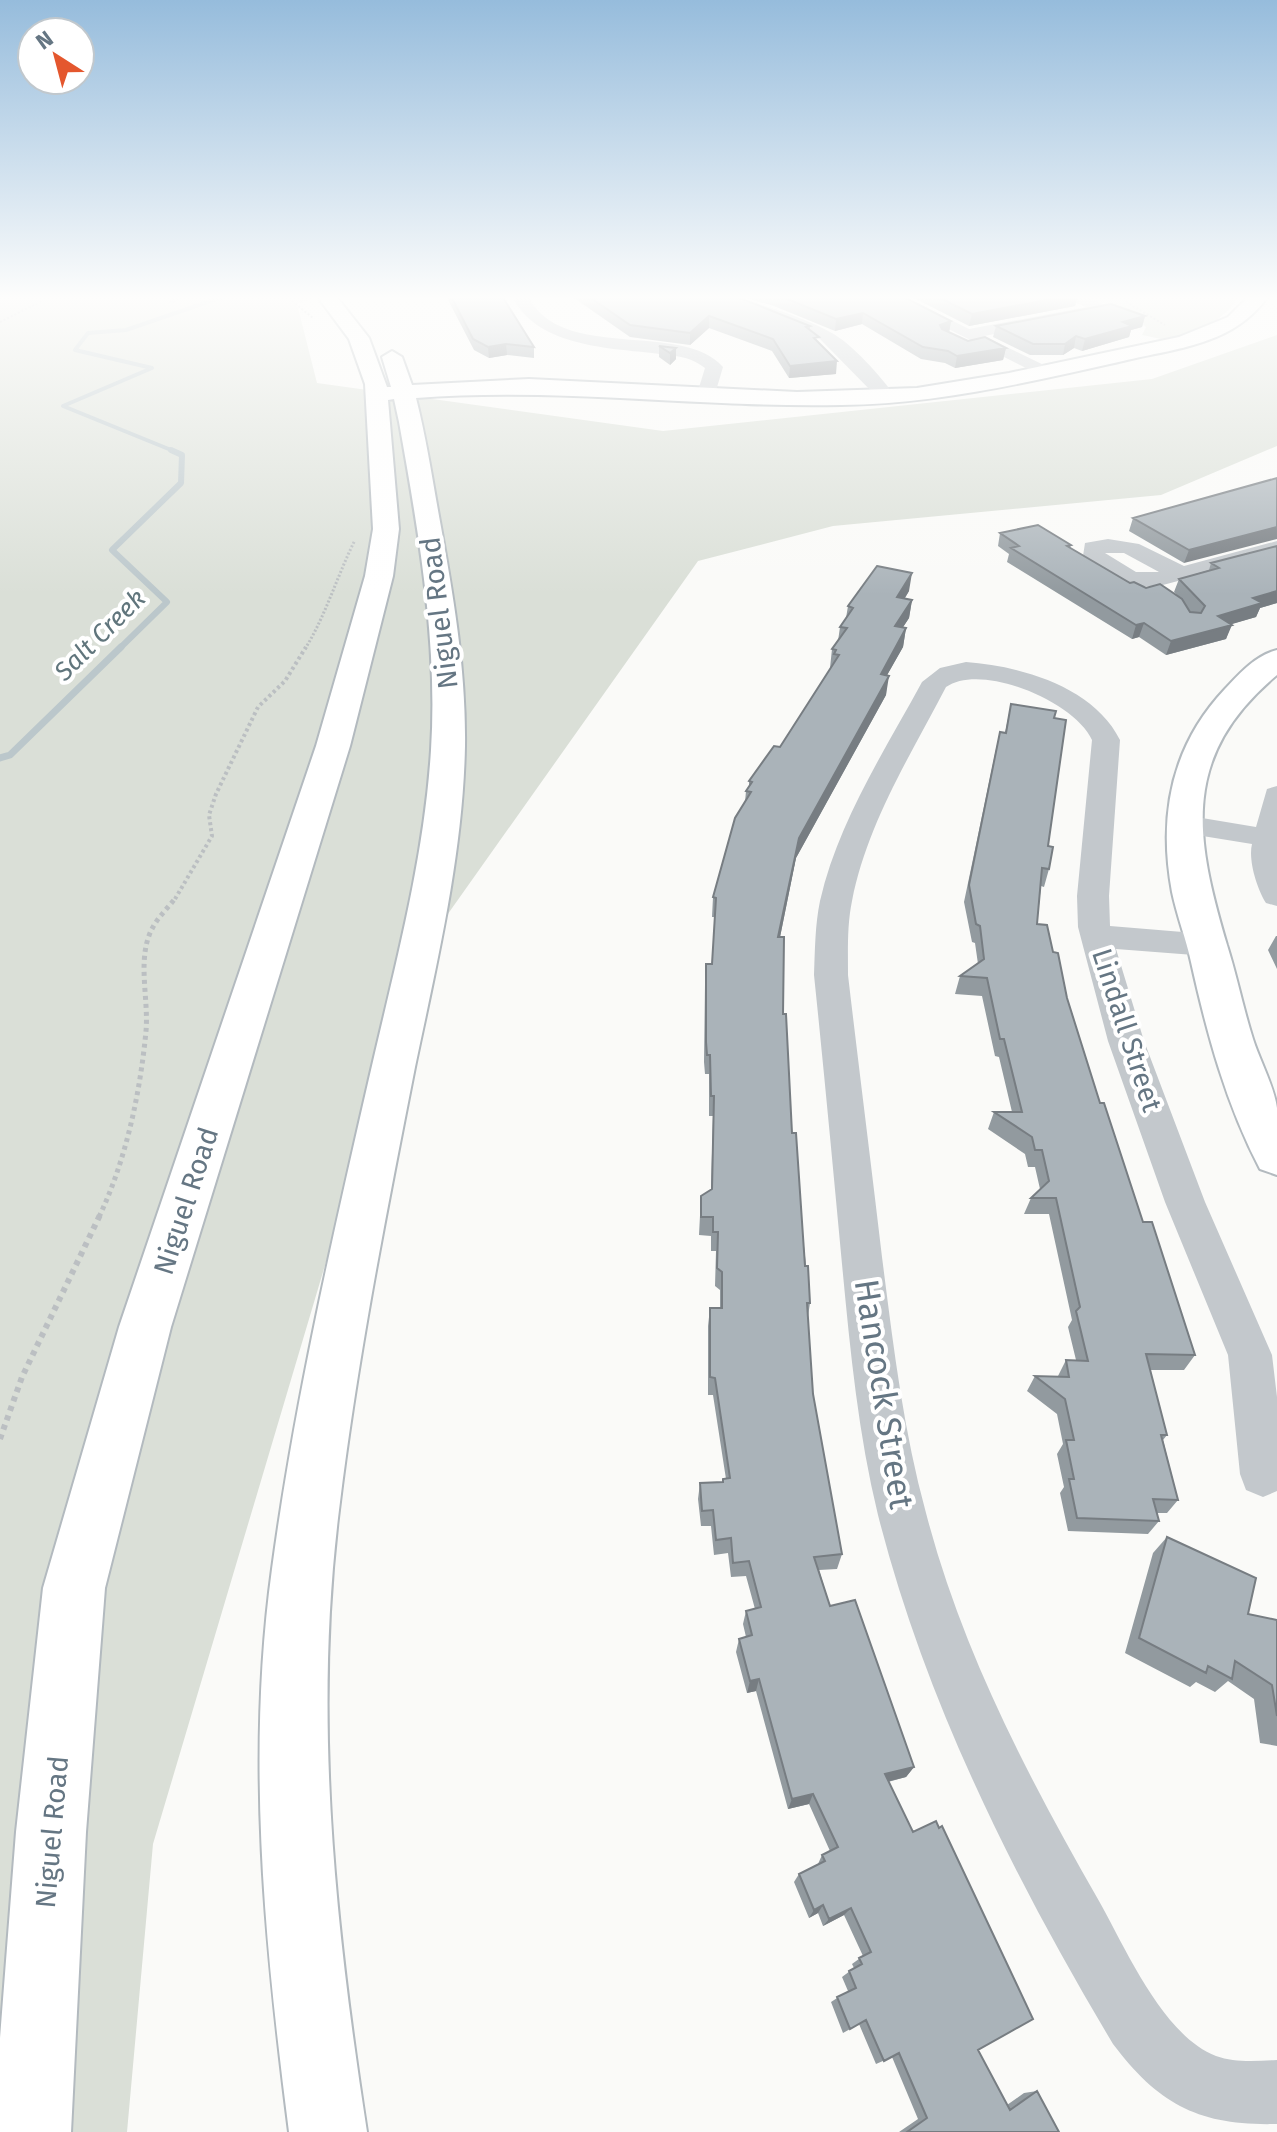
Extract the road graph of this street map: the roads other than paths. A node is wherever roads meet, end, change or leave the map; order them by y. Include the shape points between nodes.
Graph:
1 (391, 395) edge
2 (392, 395) edge
3 (733, 395) edge
4 (899, 395) edge
5 (887, 397) joint
6 (1277, 548) edge
7 (1184, 573) junction
8 (1277, 659) edge
9 (959, 670) joint
10 (1277, 795) edge
11 (1184, 832) junction
12 (1267, 845) junction
13 (1277, 896) edge
14 (1096, 936) junction
15 (1207, 945) junction
16 (1277, 1156) edge
17 (1263, 1474) dead end
18 (1277, 2092) edge
19 (32, 2132) edge
20 (328, 2132) edge

1 - 19 main road, Niguel Road via 379,576 333,746 145,1327 74,1588 51,1832
2 - 20 main road, Niguel Road via 436,570 449,702 446,775 428,908 345,1292 301,1577 291,1757 308,1993
3 - 5 main road
4 - 5 main road
6 - 7 street
7 - 7 street via 1151,587 1126,578 1094,556 1093,548 1130,546
8 - 11 main road via 1228,701 1208,732 1194,759
9 - 14 street, Lindall Street via 995,672 1060,697 1085,711 1101,729 1106,747 1093,896
9 - 18 street, Hancock Street via 935,682 852,845 835,905 831,975 875,1376 903,1516 944,1646 973,1717 1008,1792 1137,2026 1167,2064 1193,2079 1226,2093
10 - 12 street
11 - 12 street
11 - 15 main road via 1192,893
12 - 13 street
14 - 15 street
14 - 17 street, Lindall Street via 1126,1041 1185,1202 1250,1355
15 - 16 main road via 1229,1036

